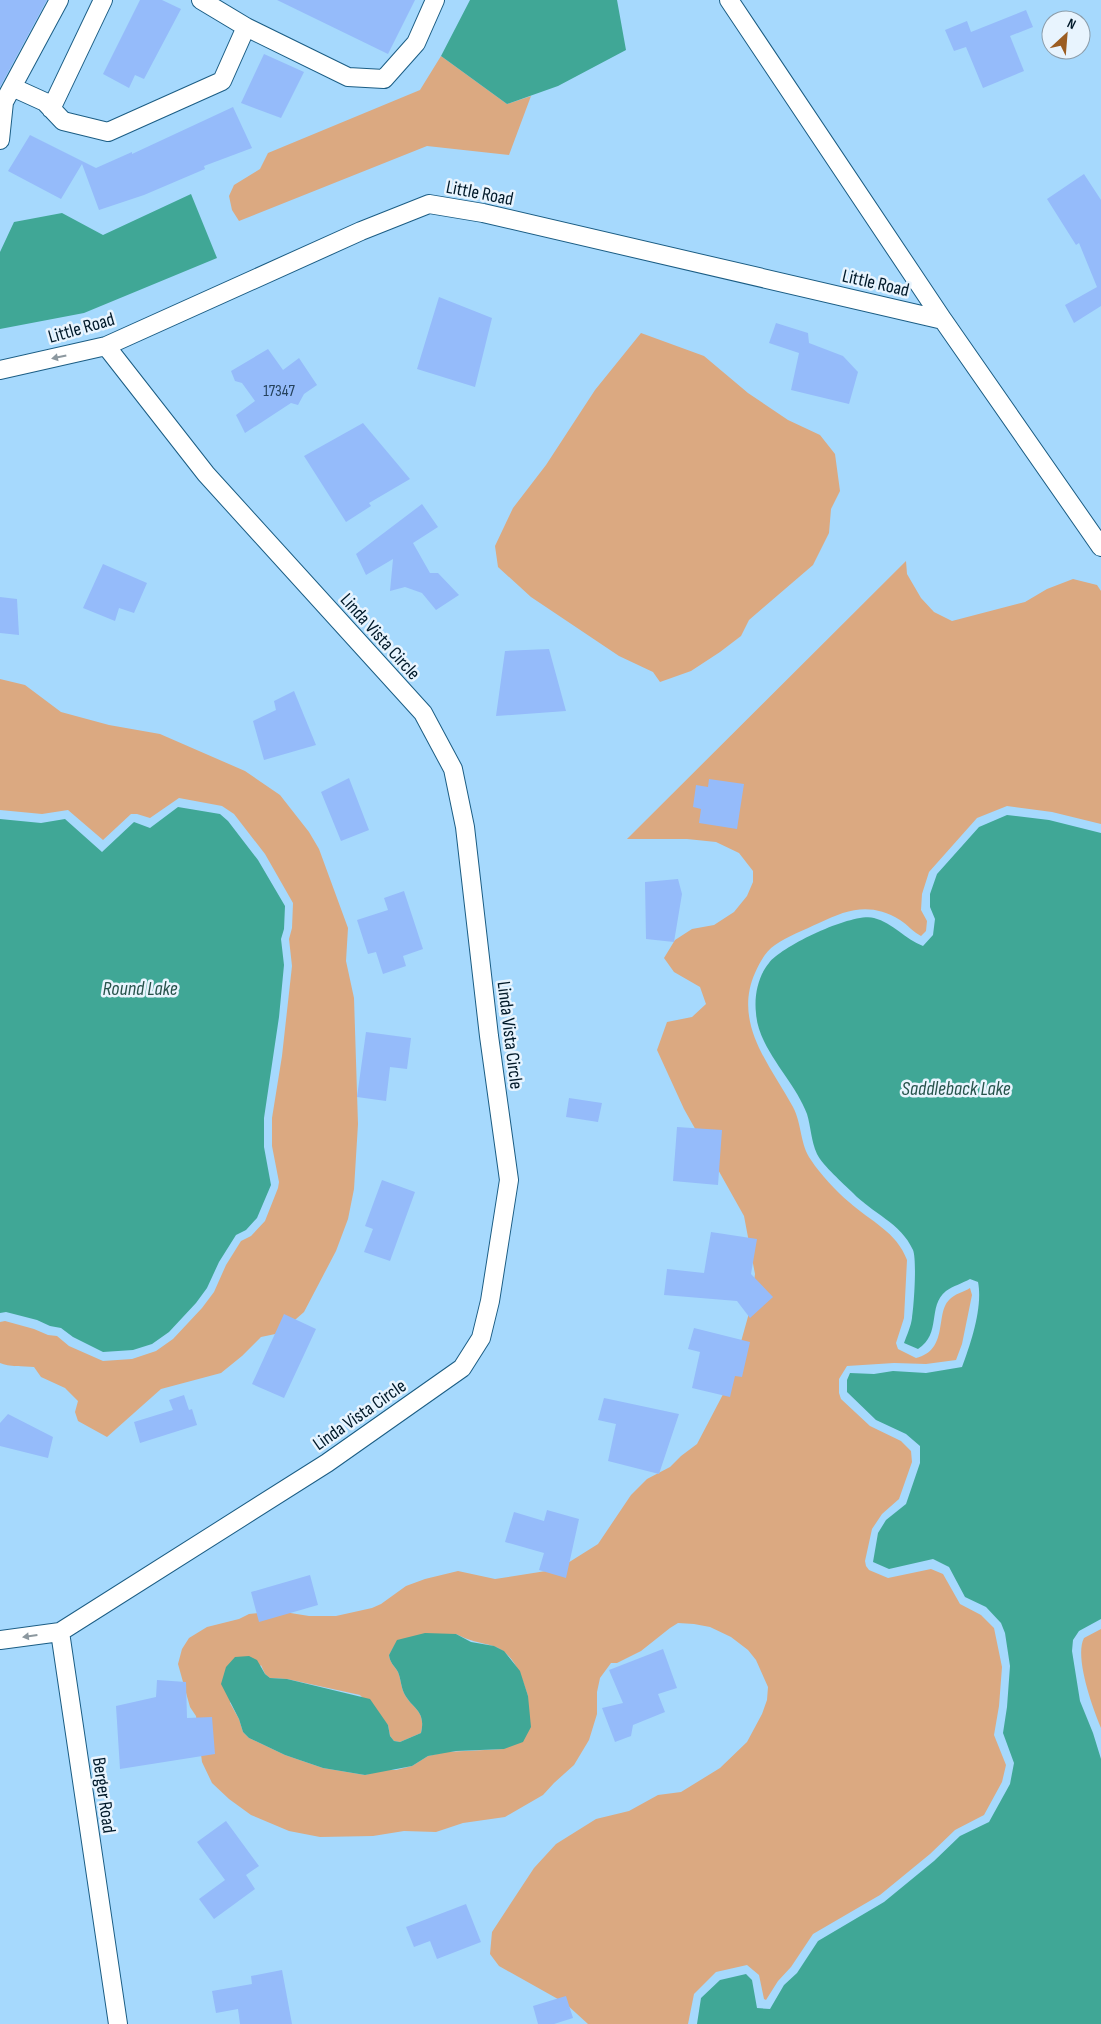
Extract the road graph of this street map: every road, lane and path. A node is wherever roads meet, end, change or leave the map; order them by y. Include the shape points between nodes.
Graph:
1 (60, 0) edge
2 (103, 0) edge
3 (201, 0) edge
4 (435, 0) edge
5 (729, 0) edge
6 (246, 27) junction
7 (12, 87) junction
8 (51, 109) junction
9 (0, 140) edge
10 (943, 320) junction
11 (106, 346) junction
12 (0, 370) edge
13 (1101, 546) edge
14 (60, 1632) junction
15 (0, 1640) edge
16 (118, 2024) edge

1 - 7 street
2 - 8 street
3 - 6 street
4 - 6 street via 416,43 384,78 348,77
5 - 10 street, Little Road
6 - 8 street via 222,81 108,132 63,121
7 - 8 street via 45,102
7 - 9 street via 4,102
10 - 11 street, Little Road via 483,213 428,204
10 - 13 street, Little Road
11 -> 12 street, Little Road
11 - 14 street, Linda Vista Circle via 206,474 423,713 453,769 465,826 490,1048 509,1180 490,1302 481,1338 462,1368 327,1463
14 -> 15 street
14 - 16 street, Berger Road

